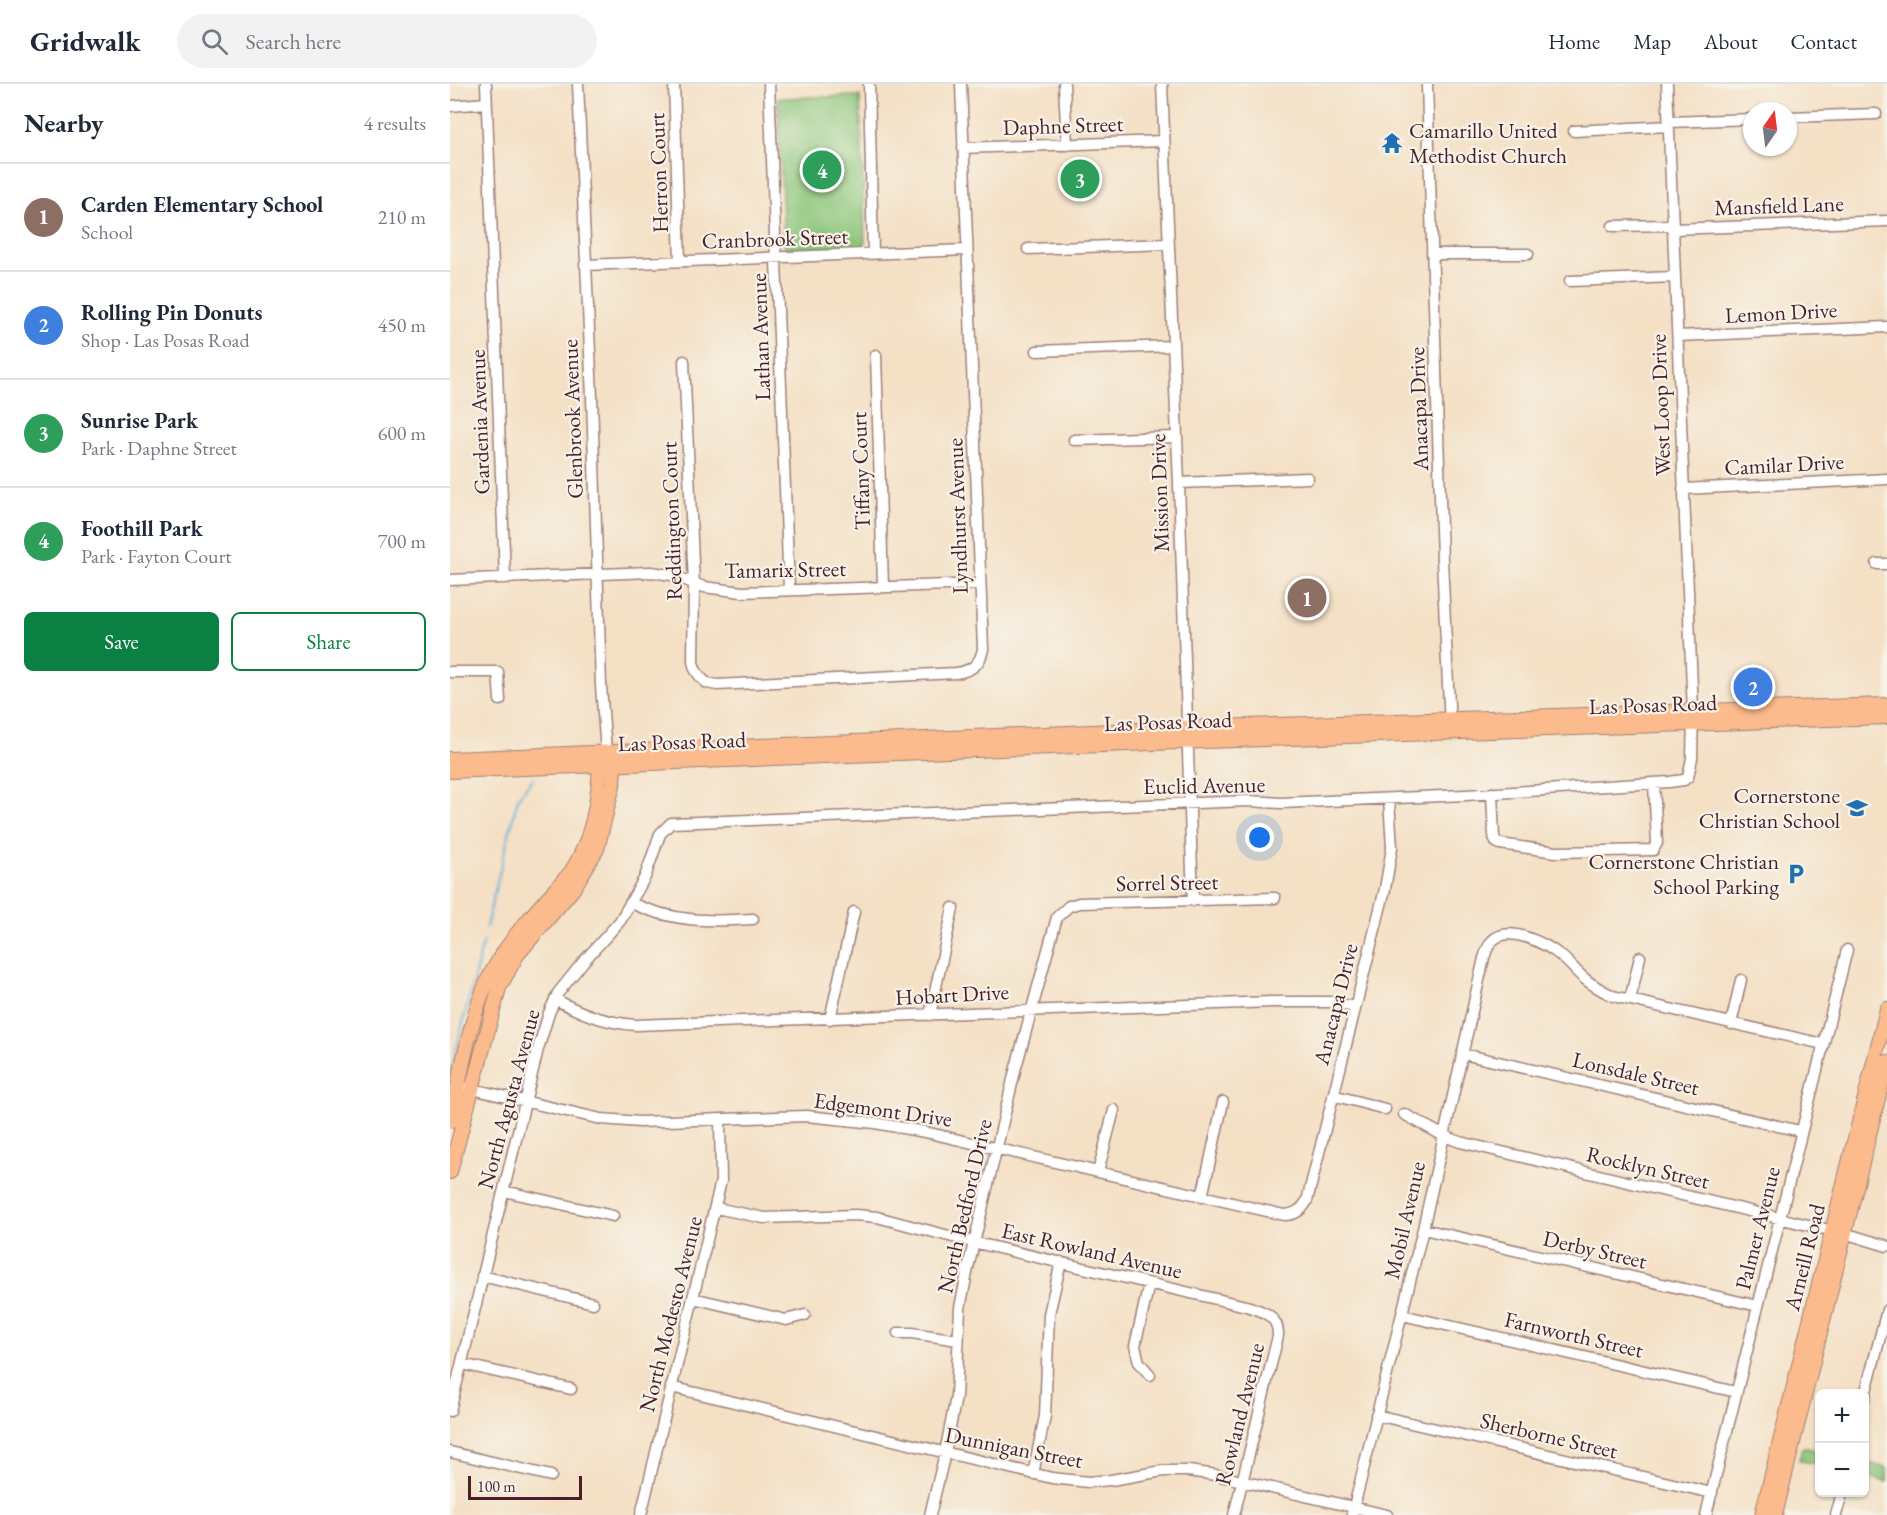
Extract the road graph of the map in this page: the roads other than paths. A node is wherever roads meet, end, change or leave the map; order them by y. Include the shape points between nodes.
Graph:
1 (486, 84) edge
2 (578, 84) edge
3 (674, 84) edge
4 (769, 84) edge
5 (868, 84) edge
6 (961, 84) edge
7 (1064, 84) edge
8 (1162, 84) edge
9 (1427, 84) edge
10 (1667, 84) edge
11 (486, 103) junction
12 (450, 106) edge
13 (1876, 114) dead end
14 (1797, 117) edge
15 (1743, 120) edge
16 (1669, 124) junction
17 (1574, 131) dead end
18 (1164, 141) junction
19 (1066, 146) junction
20 (963, 148) junction
21 (1887, 221) edge
22 (1613, 226) dead end
23 (1673, 227) junction
24 (1168, 244) junction
25 (1028, 249) dead end
26 (967, 250) junction
27 (873, 253) junction
28 (1432, 254) junction
29 (1528, 254) dead end
30 (776, 258) junction
31 (680, 261) junction
32 (585, 265) junction
33 (1675, 277) junction
34 (1570, 281) dead end
35 (1887, 327) edge
36 (1678, 336) junction
37 (1173, 346) junction
38 (1037, 351) dead end
39 (876, 355) dead end
40 (684, 361) dead end
41 (1176, 437) junction
42 (1074, 440) dead end
43 (1308, 478) dead end
44 (1887, 479) edge
45 (1179, 483) junction
46 (1683, 489) junction
47 (597, 574) junction
48 (505, 578) junction
49 (450, 580) edge
50 (694, 584) junction
51 (979, 584) junction
52 (884, 586) junction
53 (789, 589) junction
54 (450, 672) edge
55 (701, 678) joint
56 (500, 700) dead end
57 (1887, 705) edge
58 (1887, 717) edge
59 (1693, 718) junction
60 (1450, 726) junction
61 (1186, 735) junction
62 (450, 759) edge
63 (603, 759) junction
64 (614, 765) junction
65 (450, 771) edge
66 (1654, 783) junction
67 (1492, 793) junction
68 (1389, 799) junction
69 (1190, 804) junction
70 (667, 826) joint
71 (1275, 898) dead end
72 (1193, 901) junction
73 (631, 903) junction
74 (954, 908) dead end
75 (1062, 911) joint
76 (854, 912) dead end
77 (753, 919) dead end
78 (1846, 950) dead end
79 (1640, 957) dead end
80 (1742, 980) dead end
81 (555, 999) junction
82 (1630, 1000) junction
83 (1355, 1007) junction
84 (1031, 1010) junction
85 (1887, 1010) edge
86 (930, 1015) junction
87 (830, 1019) junction
88 (1731, 1024) junction
89 (1823, 1044) junction
90 (1463, 1054) junction
91 (1887, 1062) edge
92 (465, 1087) junction
93 (1333, 1095) junction
94 (1223, 1102) dead end
95 (525, 1103) junction
96 (1385, 1109) dead end
97 (1114, 1110) dead end
98 (1404, 1114) dead end
99 (720, 1120) junction
100 (450, 1121) edge
101 (1800, 1131) junction
102 (1444, 1136) junction
103 (997, 1149) junction
104 (450, 1172) edge
105 (1098, 1172) junction
106 (504, 1191) junction
107 (1202, 1197) junction
108 (716, 1208) junction
109 (1296, 1212) joint
110 (613, 1216) dead end
111 (1780, 1219) junction
112 (1423, 1229) junction
113 (1838, 1232) junction
114 (974, 1242) junction
115 (1887, 1246) edge
116 (1061, 1262) junction
117 (482, 1276) junction
118 (1149, 1284) junction
119 (693, 1298) junction
120 (593, 1303) dead end
121 (1246, 1306) joint
122 (1758, 1306) junction
123 (1887, 1310) edge
124 (805, 1315) dead end
125 (1402, 1315) junction
126 (898, 1333) dead end
127 (958, 1340) junction
128 (462, 1364) junction
129 (1150, 1375) dead end
130 (671, 1387) junction
131 (572, 1389) dead end
132 (1867, 1389) edge
133 (1736, 1392) junction
134 (450, 1411) edge
135 (1376, 1415) junction
136 (450, 1452) edge
137 (945, 1453) junction
138 (1033, 1474) junction
139 (550, 1476) dead end
140 (1242, 1482) junction
141 (1712, 1494) junction
142 (1841, 1497) edge
143 (1353, 1511) edge
144 (640, 1515) edge
145 (930, 1515) edge
146 (1234, 1515) edge
147 (1387, 1515) edge
148 (1706, 1515) edge
149 (1762, 1515) edge
150 (1775, 1515) edge
151 (1836, 1515) edge

1 - 11 street, Gardenia Avenue
2 - 32 street, Glenbrook Avenue
3 - 31 street, Herron Court
4 - 30 street, Lathan Avenue
5 - 27 street
6 - 20 street, Lyndhurst Avenue
7 - 19 street
8 - 18 street, Mission Drive
9 - 28 street, Anacapa Drive
10 - 16 street, West Loop Drive
11 - 12 street
11 - 48 street, Gardenia Avenue
13 - 14 street
15 - 16 street
16 - 17 street
16 - 23 street, West Loop Drive
18 - 19 street, Daphne Street
18 - 24 street, Mission Drive
19 - 20 street, Daphne Street
20 - 26 street, Lyndhurst Avenue
21 - 23 street, Mansfield Lane
22 - 23 street, Mansfield Lane
23 - 33 street, West Loop Drive
24 - 25 street
24 - 37 street, Mission Drive
26 - 27 street, Cranbrook Street
26 - 51 street, Lyndhurst Avenue
27 - 30 street, Cranbrook Street
28 - 29 street
28 - 60 street, Anacapa Drive
30 - 31 street, Cranbrook Street
30 - 53 street, Lathan Avenue
31 - 32 street, Cranbrook Street
32 - 47 street, Glenbrook Avenue
33 - 34 street
33 - 36 street, West Loop Drive
35 - 36 street, Lemon Drive
36 - 46 street, West Loop Drive
37 - 38 street
37 - 41 street, Mission Drive
39 - 52 street, Tiffany Court
40 - 50 street, Reddington Court
41 - 42 street
41 - 45 street, Mission Drive
43 - 45 street
44 - 46 street, Camilar Drive
45 - 61 street, Mission Drive
46 - 59 street, West Loop Drive
47 - 48 street, Tamarix Street
47 - 50 street, Tamarix Street via 665,573
47 - 63 street, Glenbrook Avenue
48 - 49 street, Tamarix Street
50 - 53 street, Tamarix Street via 729,591
50 - 55 street, Reddington Court via 693,662
51 - 52 street, Tamarix Street
51 - 55 street, Lyndhurst Avenue via 982,654 968,670 717,685
52 - 53 street, Tamarix Street
54 - 56 street via 498,672
57 - 59 main road, Las Posas Road
58 - 59 main road, Las Posas Road
59 - 60 main road, Las Posas Road
59 - 66 street, Euclid Avenue via 1688,777
60 - 61 main road, Las Posas Road
61 - 63 main road, Las Posas Road
61 - 64 main road, Las Posas Road
61 - 69 street, Mission Drive
62 - 63 main road, Las Posas Road
63 - 64 main road
63 - 65 main road, Las Posas Road
63 - 92 main road via 595,810 583,850 571,872 515,936 496,964 482,997
64 - 92 main road via 597,849 567,898 508,968
66 - 67 street, Euclid Avenue
66 - 67 street via 1658,843 1653,850 1556,852 1496,842
67 - 68 street, Euclid Avenue
68 - 69 street, Euclid Avenue
68 - 83 street, Anacapa Drive via 1390,869
69 - 70 street, Euclid Avenue via 689,822
69 - 72 street, Mission Drive
70 - 73 street, North Agusta Avenue
71 - 72 street, Sorrel Street
72 - 75 street, Sorrel Street via 1079,903
73 - 77 street via 682,920
73 - 81 street, North Agusta Avenue via 609,936
74 - 86 street
75 - 84 street, North Bedford Drive via 1050,936
76 - 87 street
78 - 89 street, Palmer Avenue
79 - 82 street
80 - 88 street
81 - 87 street, Hobart Drive via 591,1017 636,1025
81 - 95 street, North Agusta Avenue
82 - 88 street
82 - 90 street, Mobil Avenue via 1595,987 1540,943 1518,935 1497,937 1484,958
83 - 84 street, Hobart Drive via 1311,1001
83 - 93 street, Anacapa Drive
84 - 86 street, Hobart Drive
84 - 103 street, North Bedford Drive
85 - 113 main road, Arneill Road
86 - 87 street, Hobart Drive
88 - 89 street
89 - 101 street, Palmer Avenue
90 - 101 street, Lonsdale Street
90 - 102 street, Mobil Avenue
91 - 113 main road, Arneill Road
92 - 95 street, Edgemont Drive
92 - 100 main road
92 - 104 main road
93 - 96 street
93 - 109 street, Anacapa Drive via 1307,1202
94 - 107 street
95 - 99 street, Edgemont Drive via 601,1119
95 - 106 street, North Agusta Avenue
97 - 105 street
98 - 102 street, Rocklyn Street
99 - 103 street, Edgemont Drive via 806,1116 848,1120
99 - 108 street, North Modesto Avenue via 722,1167
101 - 111 street, Palmer Avenue
102 - 111 street, Rocklyn Street
102 - 112 street, Mobil Avenue
103 - 105 street, Edgemont Drive
103 - 114 street, North Bedford Drive
105 - 107 street, Edgemont Drive
106 - 110 street
106 - 117 street, North Agusta Avenue
107 - 109 street, Edgemont Drive via 1284,1215
108 - 114 street, East Rowland Avenue via 765,1218 877,1217
108 - 119 street, North Modesto Avenue
111 - 113 street, Rocklyn Street
111 - 122 street, Palmer Avenue
112 - 122 street, Derby Street
112 - 125 street, Mobil Avenue
113 - 115 street, Rocklyn Street
113 - 149 main road, Arneill Road
113 - 150 main road, Arneill Road
114 - 116 street, East Rowland Avenue
114 - 127 street, North Bedford Drive
116 - 118 street, East Rowland Avenue
116 - 138 street via 1049,1314 1045,1416
117 - 120 street
117 - 128 street, North Agusta Avenue
118 - 121 street, East Rowland Avenue
118 - 129 street via 1135,1346 1139,1362
119 - 124 street via 786,1320
119 - 130 street, North Modesto Avenue
121 - 140 street, Rowland Avenue via 1267,1313 1278,1331
122 - 133 street, Palmer Avenue
123 - 132 street
125 - 133 street, Farnworth Street
125 - 135 street, Mobil Avenue
126 - 127 street
127 - 137 street, North Bedford Drive via 956,1397
128 - 131 street
128 - 134 street, North Agusta Avenue
130 - 137 street, Dunnigan Street
130 - 144 street, North Modesto Avenue
133 - 141 street, Palmer Avenue
135 - 141 street, Sherborne Street
135 - 143 street, Mobil Avenue
136 - 139 street
137 - 138 street, Dunnigan Street
137 - 145 street, North Bedford Drive
138 - 140 street, Dunnigan Street via 1088,1482 1188,1471
140 - 143 street, Dunnigan Street
140 - 146 street, Rowland Avenue
141 - 148 street, Palmer Avenue
142 - 151 street
143 - 147 street, Dunnigan Street

